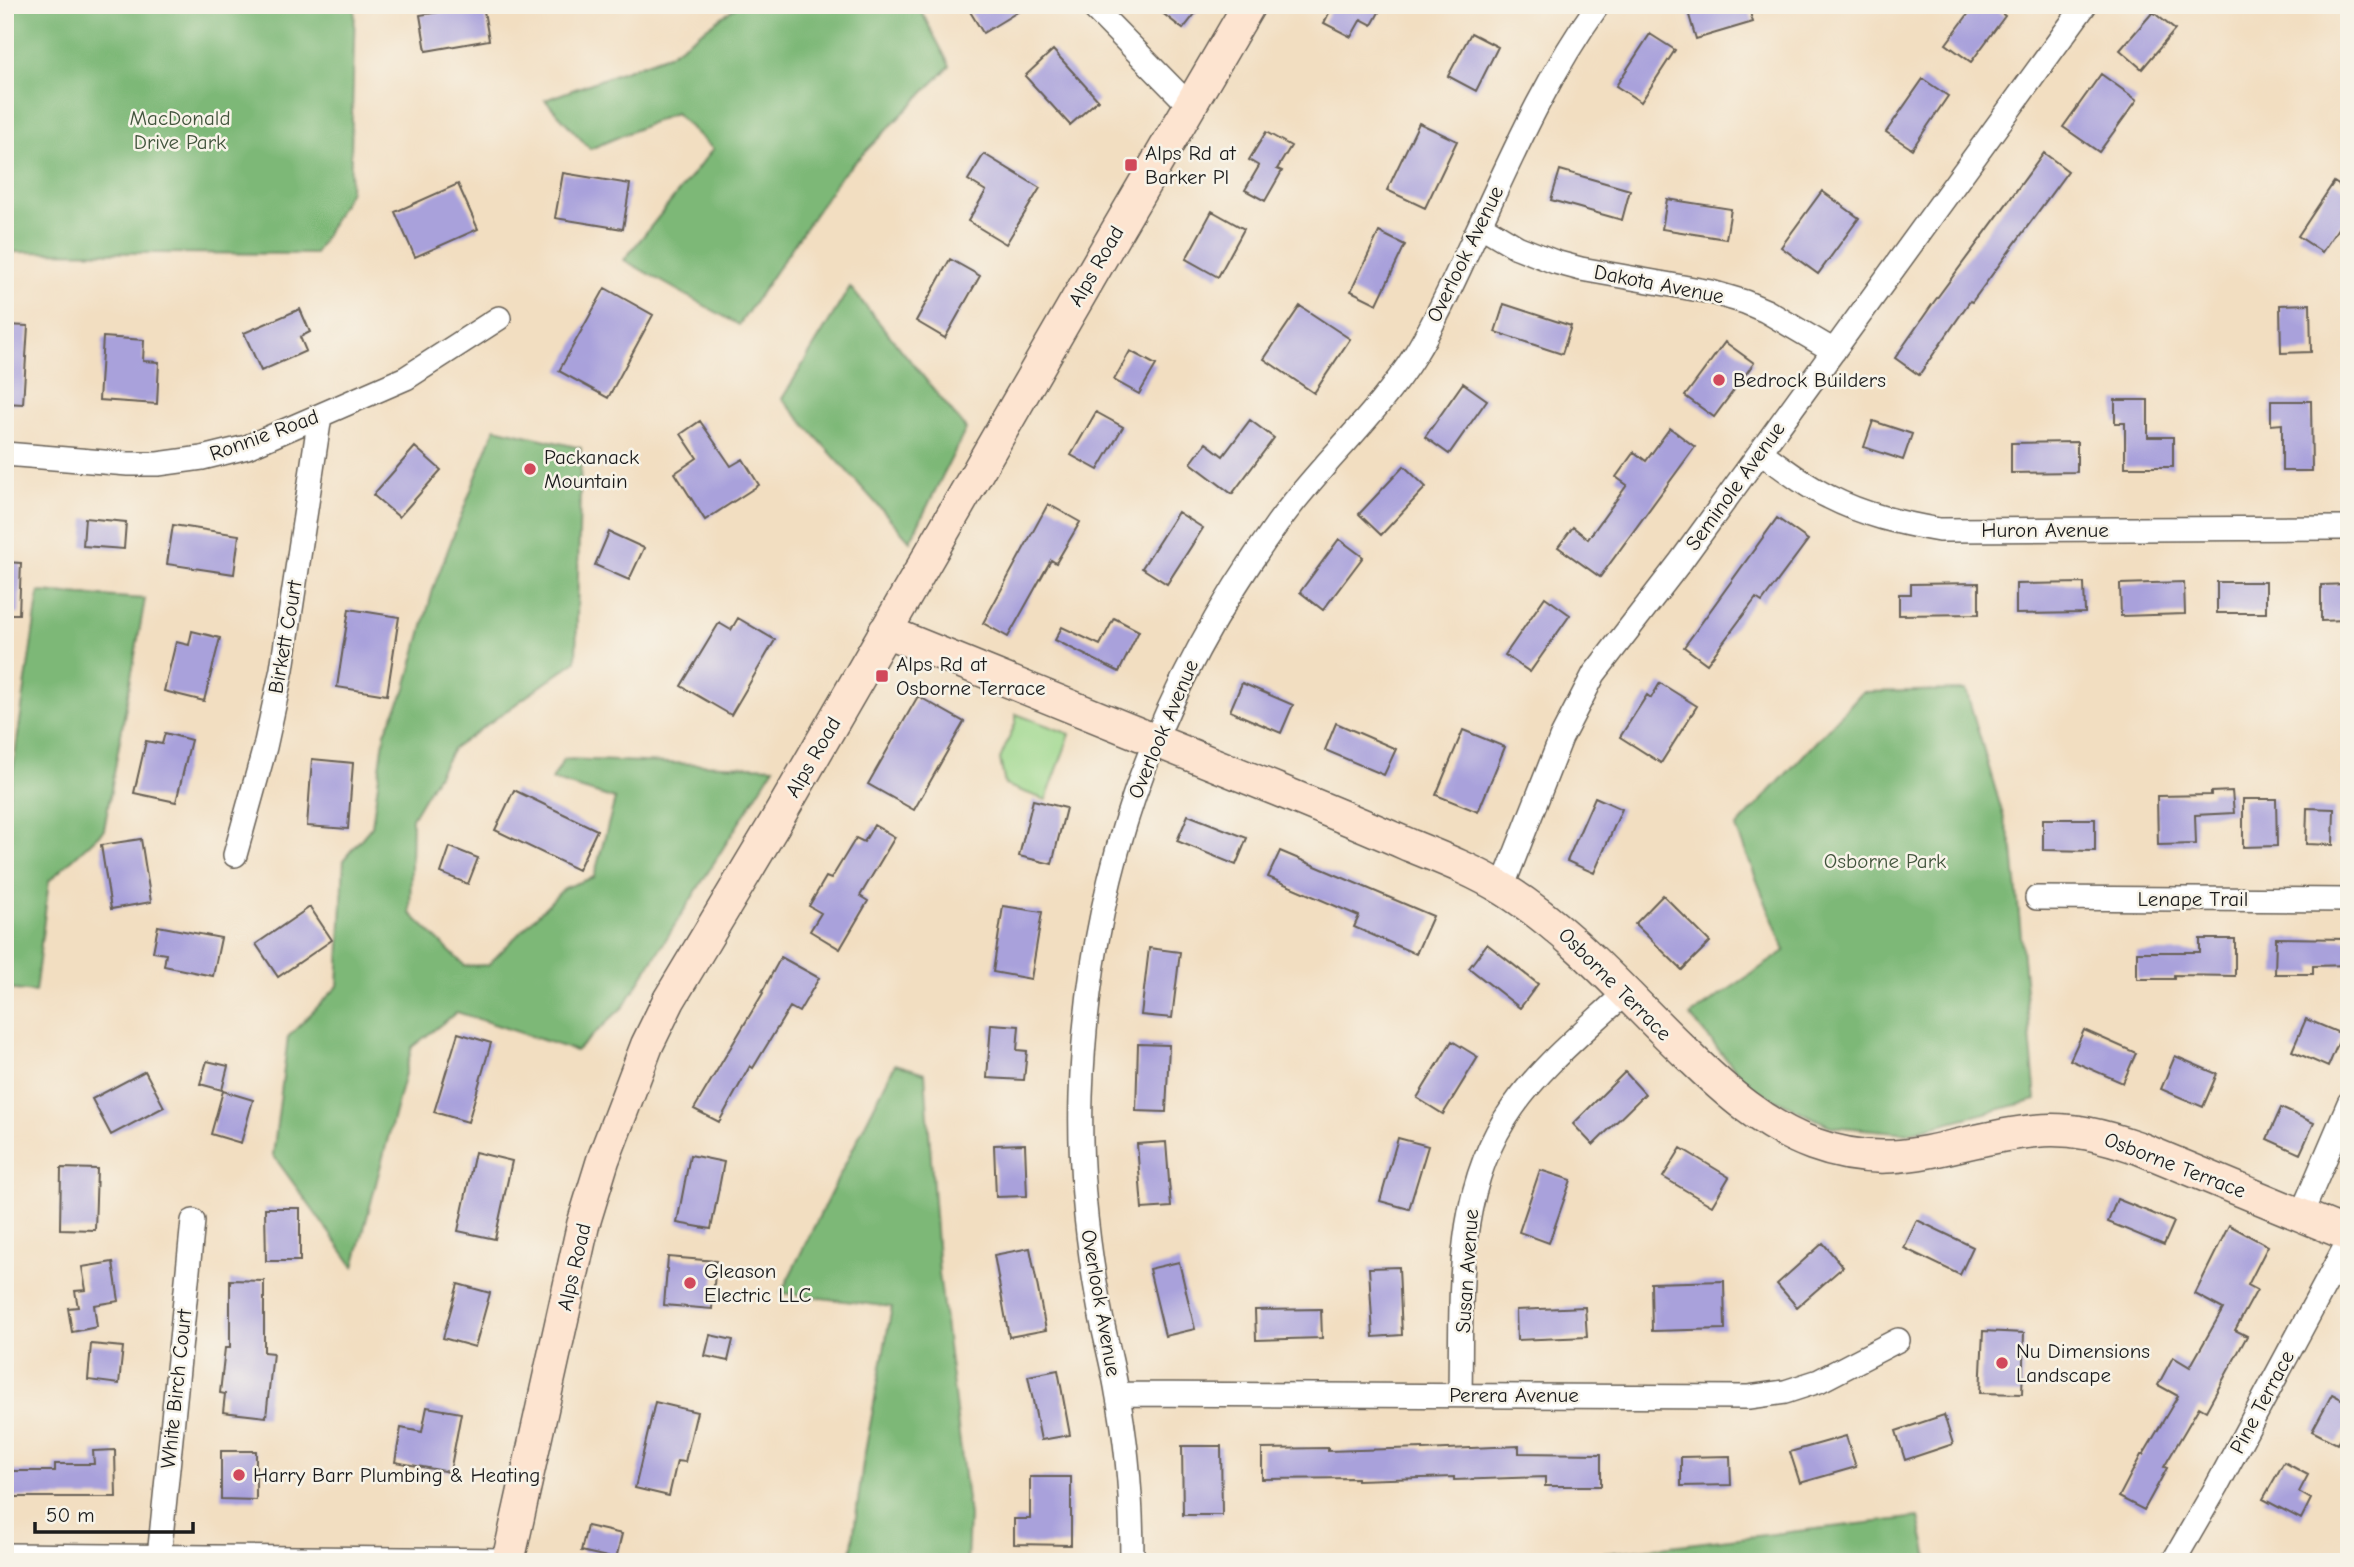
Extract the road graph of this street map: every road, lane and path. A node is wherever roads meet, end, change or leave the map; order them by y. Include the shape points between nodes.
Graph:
1 (1091, 5) edge
2 (1249, 5) edge
3 (1598, 5) edge
4 (2085, 5) edge
5 (1190, 106) junction
6 (1479, 225) junction
7 (499, 318) dead end
8 (1834, 351) junction
9 (320, 416) junction
10 (1761, 452) junction
11 (5, 454) edge
12 (2349, 528) edge
13 (885, 631) junction
14 (1155, 740) junction
15 (235, 855) dead end
16 (1502, 888) junction
17 (2037, 898) dead end
18 (2349, 900) edge
19 (1625, 993) junction
20 (2349, 1103) edge
21 (2301, 1215) junction
22 (193, 1221) dead end
23 (2349, 1235) edge
24 (2349, 1240) edge
25 (1898, 1339) dead end
26 (1118, 1394) junction
27 (1460, 1395) junction
28 (5, 1555) edge
29 (159, 1557) junction
30 (508, 1561) edge
31 (1132, 1562) edge
32 (2173, 1562) edge

1 - 5 street
2 - 5 main road, Alps Road
3 - 6 street, Overlook Avenue via 1541,94
4 - 8 street, Seminole Avenue
5 - 13 main road, Alps Road
6 - 8 street, Dakota Avenue via 1555,262 1745,302
6 - 14 street, Overlook Avenue via 1417,352 1241,575 1206,634
7 - 9 street, Ronnie Road via 406,378
8 - 10 street, Seminole Avenue
9 - 11 street, Ronnie Road via 247,447 158,464
9 - 15 street, Birkett Court via 282,669
10 - 12 street, Huron Avenue via 1829,498 1869,514 1939,530
10 - 16 street, Seminole Avenue via 1594,674 1561,738
13 - 14 main road, Osborne Terrace
13 - 30 main road, Alps Road via 669,1000 627,1094 583,1225
14 - 16 main road, Osborne Terrace
14 - 26 street, Overlook Avenue via 1134,793 1107,887 1084,1045 1082,1169 1088,1237
16 - 19 main road, Osborne Terrace via 1553,923
17 - 18 street, Lenape Trail
19 - 21 main road, Osborne Terrace via 1721,1088 1772,1124 1815,1145 1889,1158 2019,1133 2076,1130 2139,1148
19 - 27 street, Susan Avenue via 1533,1082 1495,1137 1481,1169 1465,1240
20 - 21 street
21 - 23 main road, Osborne Terrace
22 - 29 street, White Birch Court
24 - 32 street, Pine Terrace
25 - 27 street, Perera Avenue via 1819,1381 1749,1397
26 - 27 street, Perera Avenue
26 - 31 street, Overlook Avenue via 1127,1459
28 - 29 street
29 - 30 street

